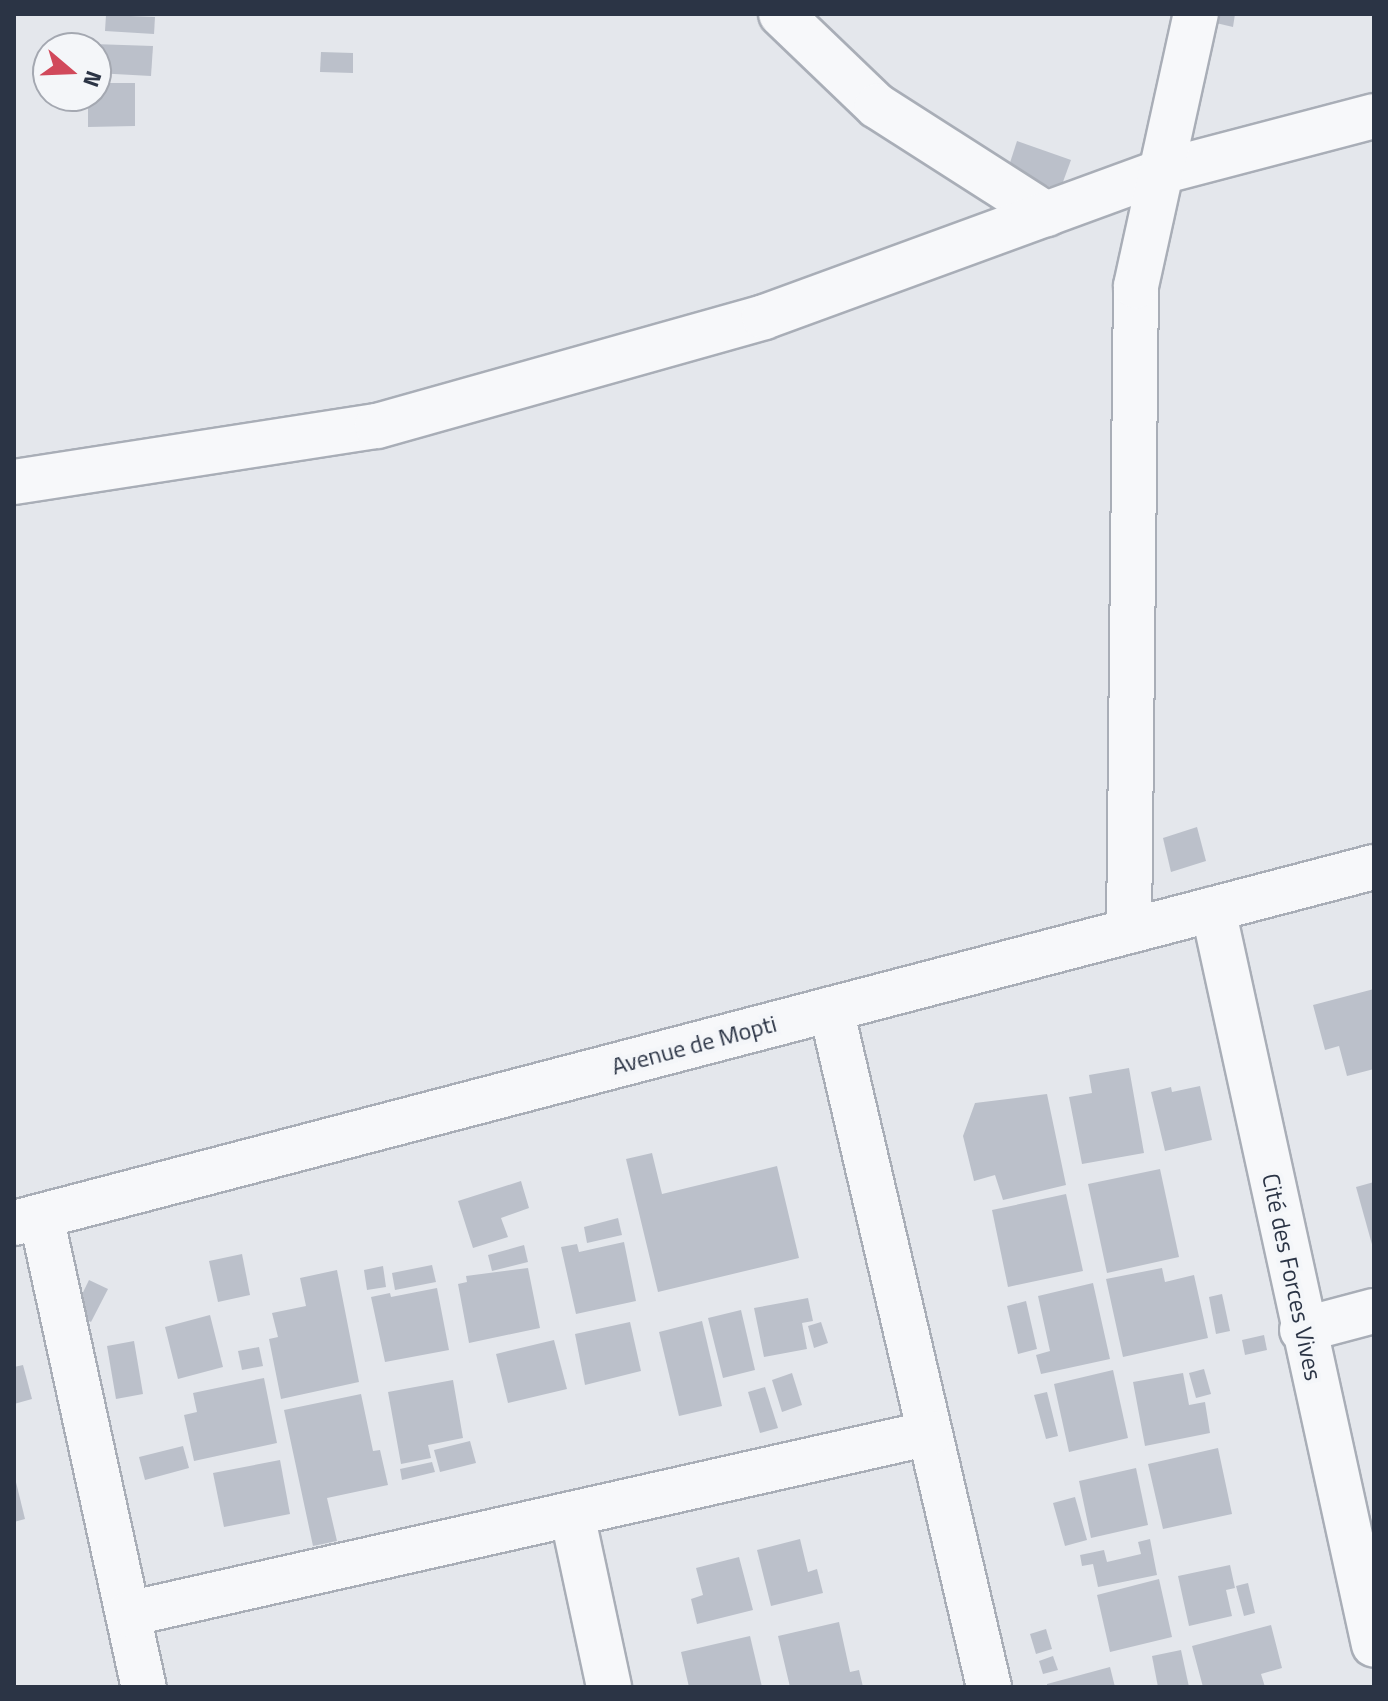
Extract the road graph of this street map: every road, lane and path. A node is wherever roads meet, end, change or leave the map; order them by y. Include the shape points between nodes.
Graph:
1 (781, 14) edge
2 (1196, 14) edge
3 (1374, 116) edge
4 (1161, 172) junction
5 (1046, 214) junction
6 (14, 482) edge
7 (1374, 867) edge
8 (1213, 909) junction
9 (1129, 931) junction
10 (831, 1009) junction
11 (28, 1220) edge
12 (1374, 1311) edge
13 (1302, 1330) junction
14 (930, 1433) junction
15 (572, 1514) junction
16 (128, 1614) junction
17 (1374, 1645) edge
18 (144, 1687) edge
19 (609, 1687) edge
20 (989, 1687) edge

1 - 5 street via 877,106
2 - 4 street
3 - 4 street
4 - 5 street
4 - 9 street via 1136,286
5 - 6 street via 764,317 377,426
7 - 8 street, Avenue de Mopti
8 - 9 street, Avenue de Mopti
8 - 13 street, Cité des Forces Vives
9 - 10 street, Avenue de Mopti
10 - 11 street, Avenue de Mopti
10 - 14 street
11 - 16 street
12 - 13 street
13 - 17 street, Cité des Forces Vives
14 - 15 street
14 - 20 street
15 - 16 street
15 - 19 street
16 - 18 street

